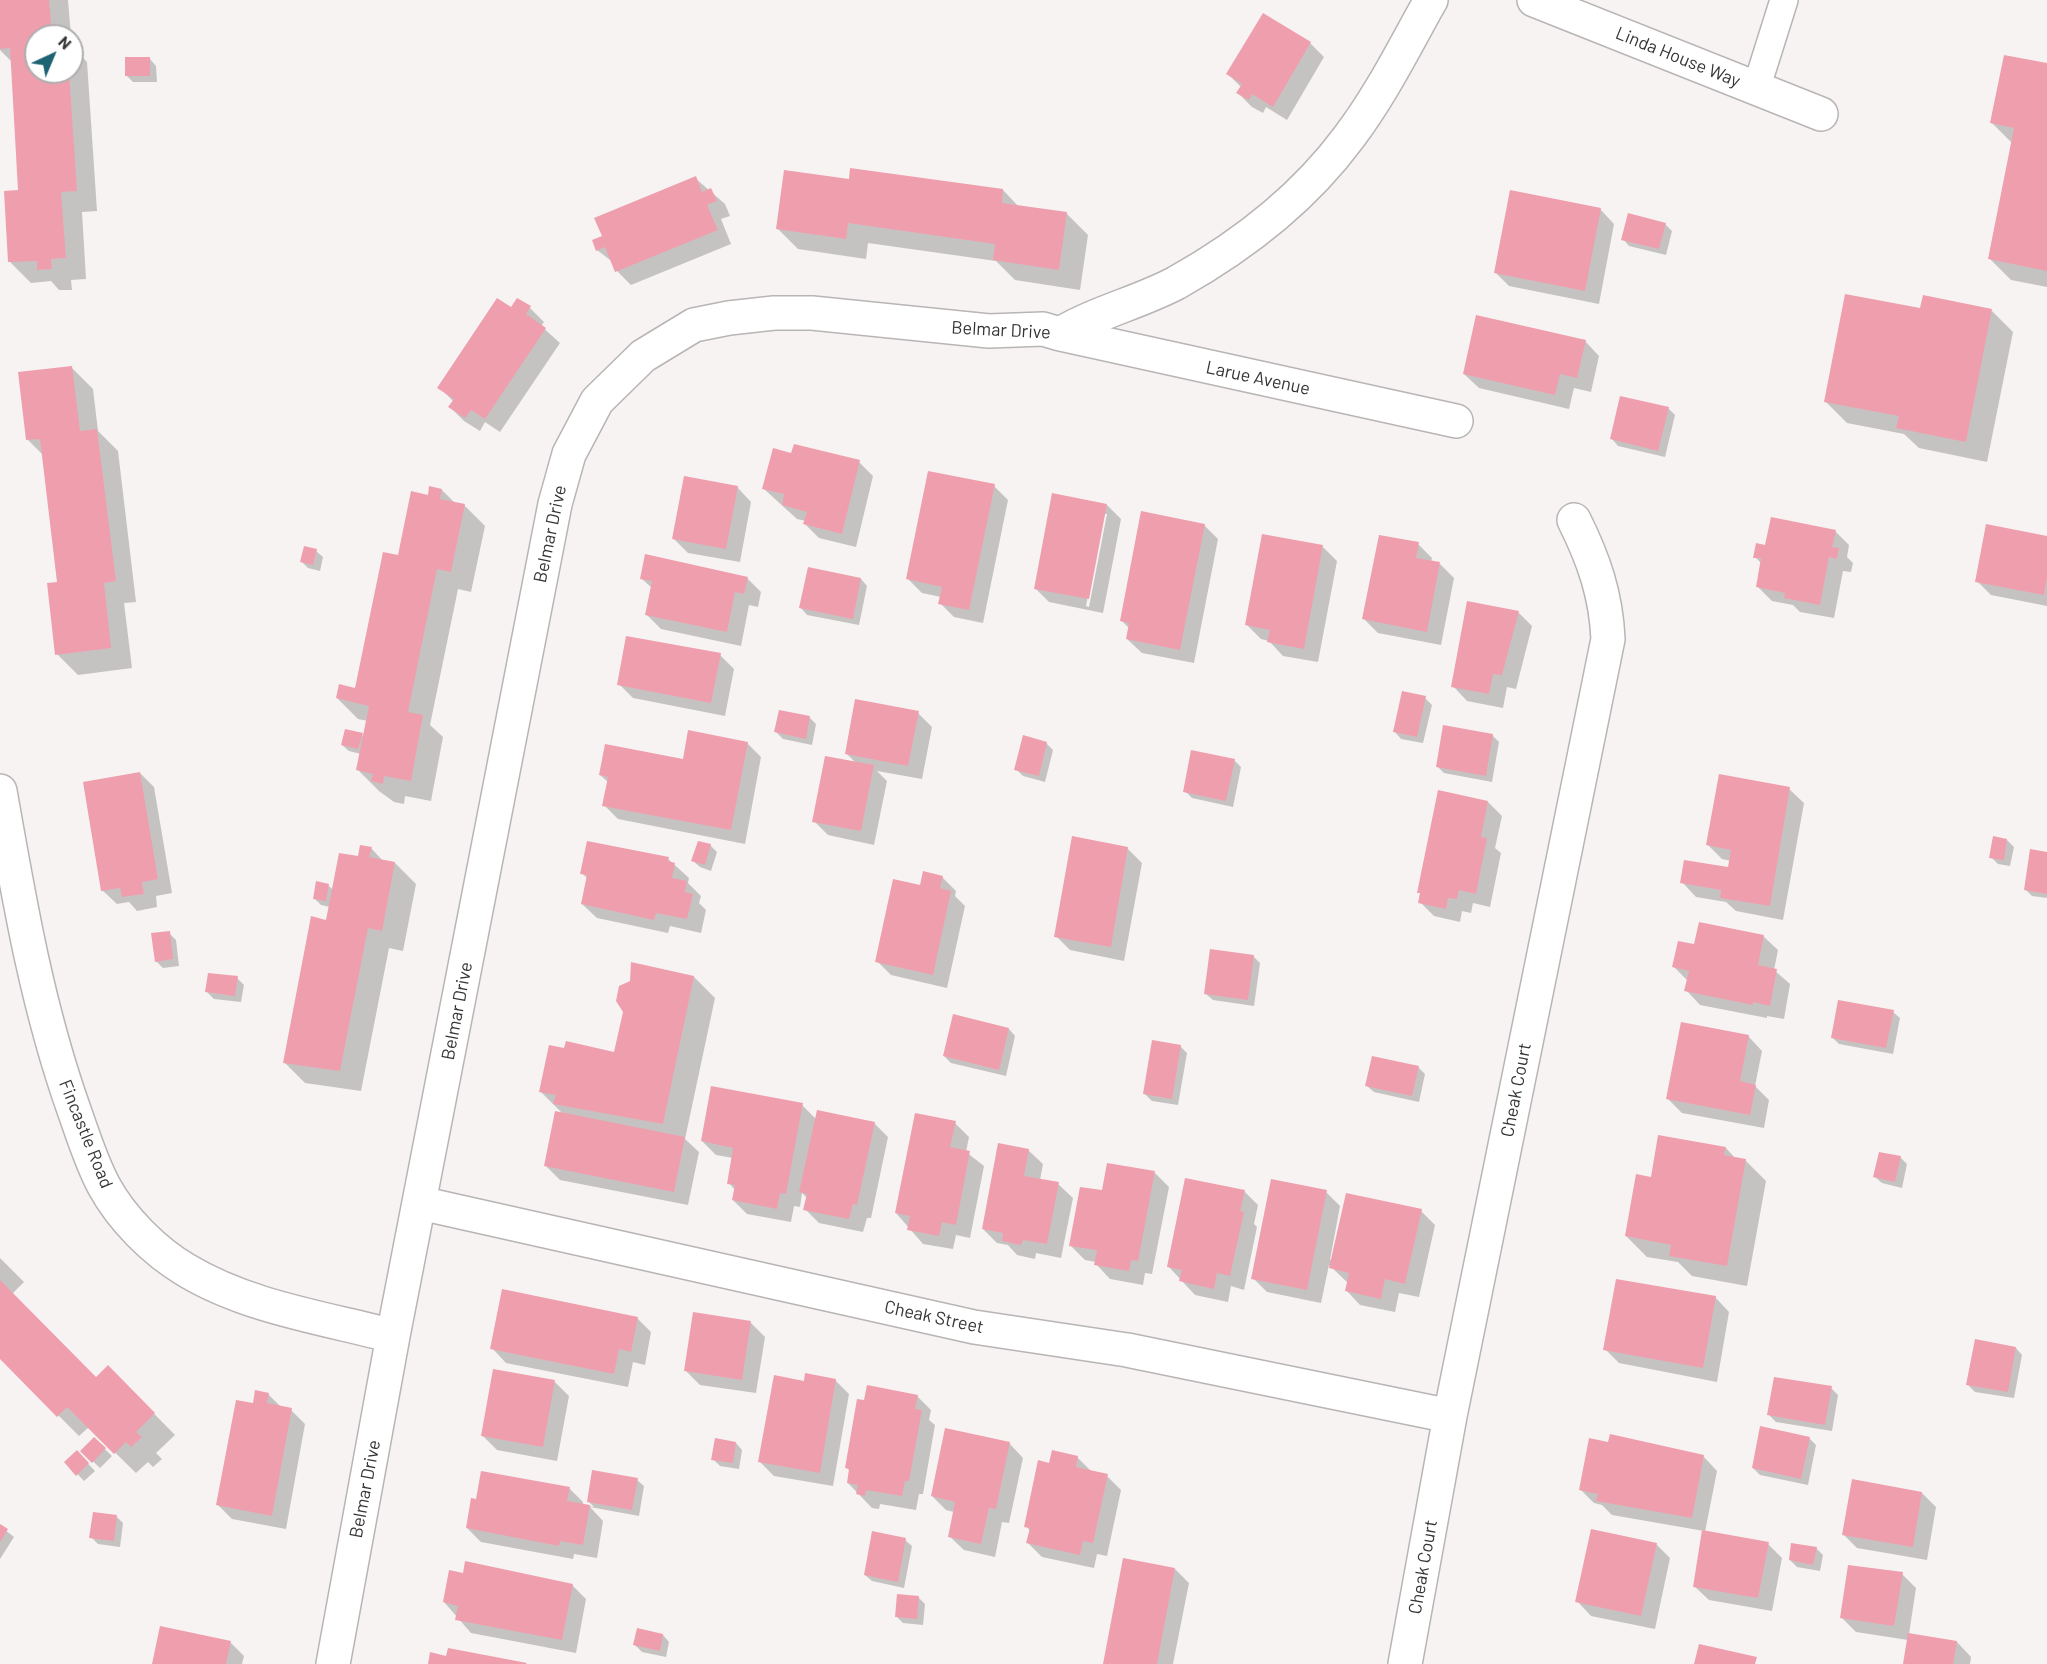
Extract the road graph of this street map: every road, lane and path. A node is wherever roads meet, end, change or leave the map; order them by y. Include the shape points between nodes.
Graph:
1 (1431, 0) edge
2 (1534, 0) edge
3 (1784, 0) edge
4 (1756, 89) junction
5 (1821, 114) dead end
6 (1060, 334) junction
7 (1456, 421) dead end
8 (1574, 520) dead end
9 (0, 791) edge
10 (420, 1203) junction
11 (393, 1336) junction
12 (1450, 1416) junction
13 (333, 1664) edge
14 (1405, 1664) edge

1 - 6 street, Belmar Drive via 1350,137 1298,197 1221,256 1176,283 1133,304 1086,318
2 - 4 street, Linda House Way
3 - 4 lane
4 - 5 street, Linda House Way
6 - 7 street, Larue Avenue
6 - 10 street, Belmar Drive via 1044,329 989,331 812,314 729,318 694,325 673,336 643,356 597,401 569,454 555,504
8 - 12 street, Cheak Court via 1606,605 1608,639
9 - 11 street, Fincastle Road via 31,962 59,1068 90,1154 105,1187 127,1218 154,1246 217,1287
10 - 11 street, Belmar Drive
10 - 12 street, Cheak Street via 974,1327 1127,1350
11 - 13 street, Belmar Drive
12 - 14 street, Cheak Court

